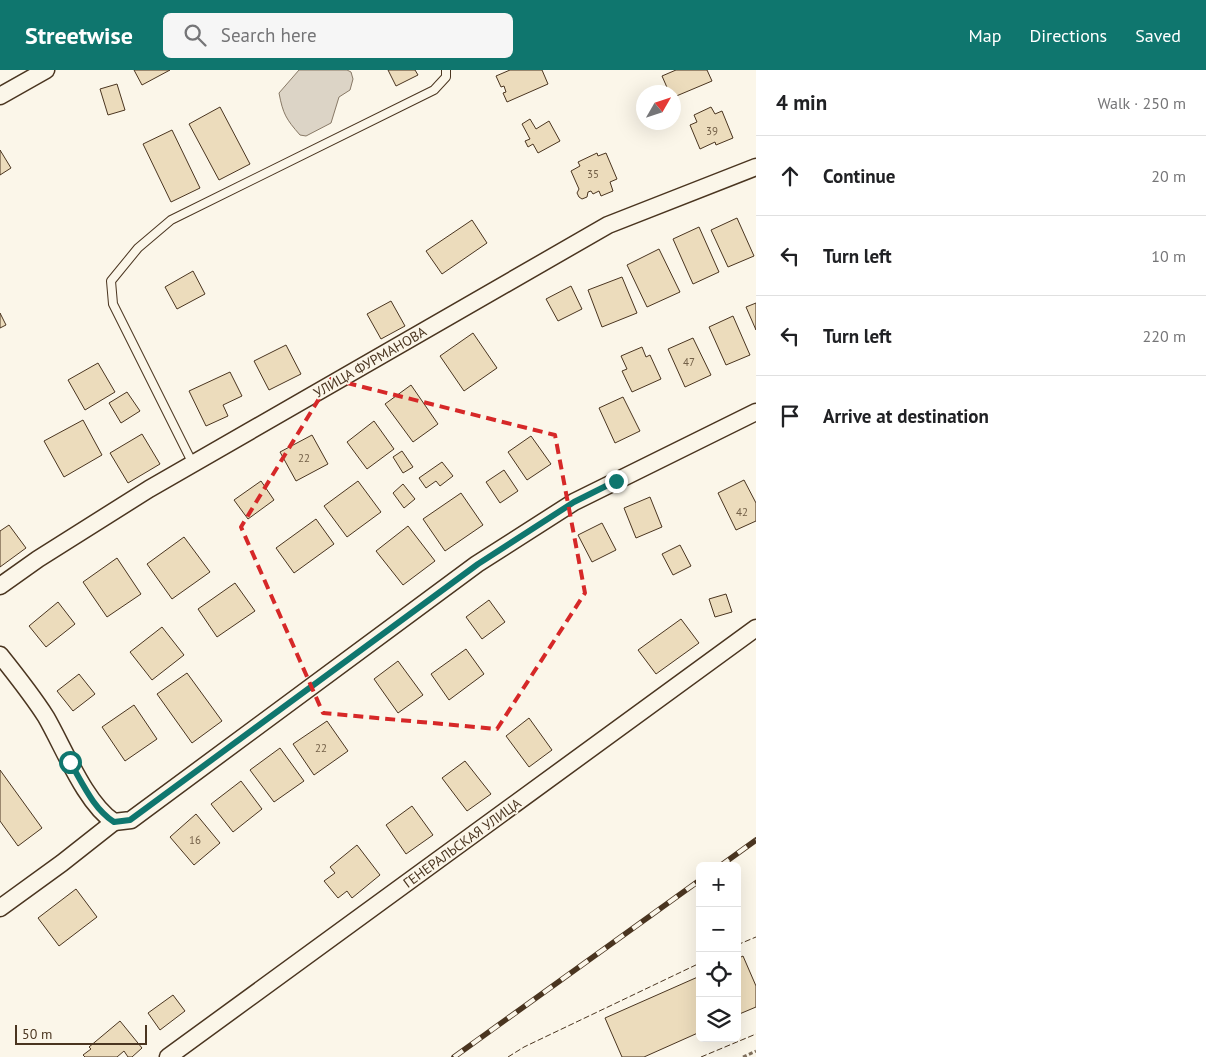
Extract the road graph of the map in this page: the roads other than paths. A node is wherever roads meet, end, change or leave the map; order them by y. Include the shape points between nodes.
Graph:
1 (46, 70) edge
2 (446, 70) edge
3 (0, 96) edge
4 (756, 167) edge
5 (756, 412) edge
6 (193, 464) junction
7 (0, 586) edge
8 (756, 628) edge
9 (0, 655) edge
10 (114, 822) junction
11 (0, 908) edge
12 (168, 1057) edge

1 - 3 street
2 - 6 lane via 446,77 434,90 172,220 138,248 111,281 113,304
4 - 6 street, УЛИЦА ФУРМАНОВА via 608,225
5 - 10 street via 582,498 526,532 130,820
6 - 7 street, УЛИЦА ФУРМАНОВА via 38,559
8 - 12 street, ГЕНЕРАЛЬСКАЯ УЛИЦА
9 - 10 street via 46,717 92,799 103,815
10 - 11 street

